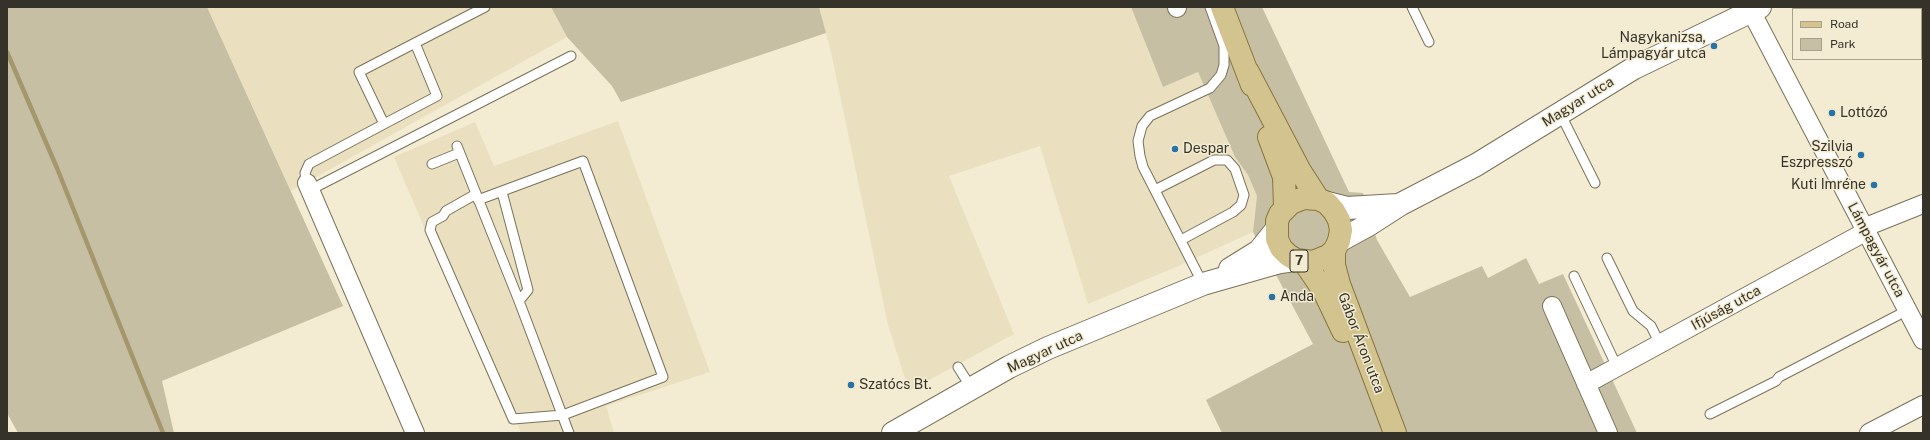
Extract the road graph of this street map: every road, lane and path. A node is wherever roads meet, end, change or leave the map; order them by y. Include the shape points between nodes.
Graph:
1 (485, 7) edge
2 (1210, 7) edge
3 (1222, 7) edge
4 (1412, 7) edge
5 (1756, 9) edge
6 (1429, 42) dead end
7 (415, 43) junction
8 (571, 56) dead end
9 (1248, 72) junction
10 (1560, 113) junction
11 (384, 124) junction
12 (432, 164) dead end
13 (1595, 183) dead end
14 (308, 187) junction
15 (1155, 190) junction
16 (502, 192) junction
17 (477, 197) junction
18 (1322, 201) junction
19 (1401, 204) junction
20 (1923, 204) edge
21 (1285, 207) junction
22 (1276, 230) junction
23 (1864, 230) junction
24 (1181, 240) junction
25 (1336, 246) junction
26 (1607, 258) dead end
27 (1300, 261) junction
28 (1574, 276) dead end
29 (1203, 284) junction
30 (519, 301) junction
31 (1552, 306) dead end
32 (1908, 310) junction
33 (1923, 340) edge
34 (1660, 344) junction
35 (958, 367) dead end
36 (1618, 367) junction
37 (1586, 384) junction
38 (972, 389) junction
39 (1923, 405) edge
40 (1710, 414) dead end
41 (563, 415) junction
42 (415, 433) edge
43 (569, 433) edge
44 (893, 433) edge
45 (1394, 433) edge
46 (1608, 433) edge
47 (1869, 433) edge

1 - 7 lane
2 - 15 lane via 1224,46 1224,65 1217,82 1210,88 1156,112 1142,126 1138,141 1140,156
3 - 9 main road, 7
4 - 6 lane
5 - 10 main road, Magyar utca via 1634,68
5 - 23 street, Lámpagyár utca
7 - 11 lane via 437,96
7 - 11 lane via 359,72
8 - 14 lane
9 - 18 main road, 7 via 1300,171
9 - 21 main road, 7 via 1263,122 1284,177
10 - 13 lane
10 - 19 main road, Magyar utca via 1476,165
11 - 14 lane via 309,164 305,173
12 - 17 lane via 458,149
14 - 42 street
15 - 24 lane
15 - 24 lane via 1214,160 1227,160 1235,169 1244,195 1241,205 1233,212
16 - 17 lane
16 - 30 lane via 528,290
16 - 41 lane via 583,161 663,377
17 - 30 lane
17 - 41 lane via 446,211 443,216 432,222 430,230 513,419
18 - 19 main road, Magyar utca via 1347,208
18 - 21 main road via 1297,199
18 - 25 main road, 7 via 1334,211 1339,220 1341,230
19 - 25 main road, Magyar utca
20 - 23 street, Ifjúság utca
21 - 22 main road, 7 via 1280,214
22 - 27 main road, 7 via 1281,248
22 - 29 main road, Magyar utca via 1259,251
23 - 32 street, Lámpagyár utca
23 - 34 street, Ifjúság utca
24 - 29 lane
25 - 27 main road, 7 via 1321,260
25 - 45 main road, Gábor Áron utca / 7 via 1334,265 1339,284
26 - 34 lane via 1633,311 1651,326
27 - 29 main road, Magyar utca via 1280,262
27 - 45 main road, Gábor Áron utca / 7 via 1324,291
28 - 36 lane
29 - 38 main road, Magyar utca via 1048,348
30 - 41 lane
31 - 37 street
32 - 33 street, Lámpagyár utca
32 - 40 lane
34 - 36 street, Ifjúság utca
35 - 38 lane
36 - 37 street, Ifjúság utca
37 - 46 street
38 - 44 main road, Magyar utca via 916,425
39 - 47 street
41 - 43 lane

